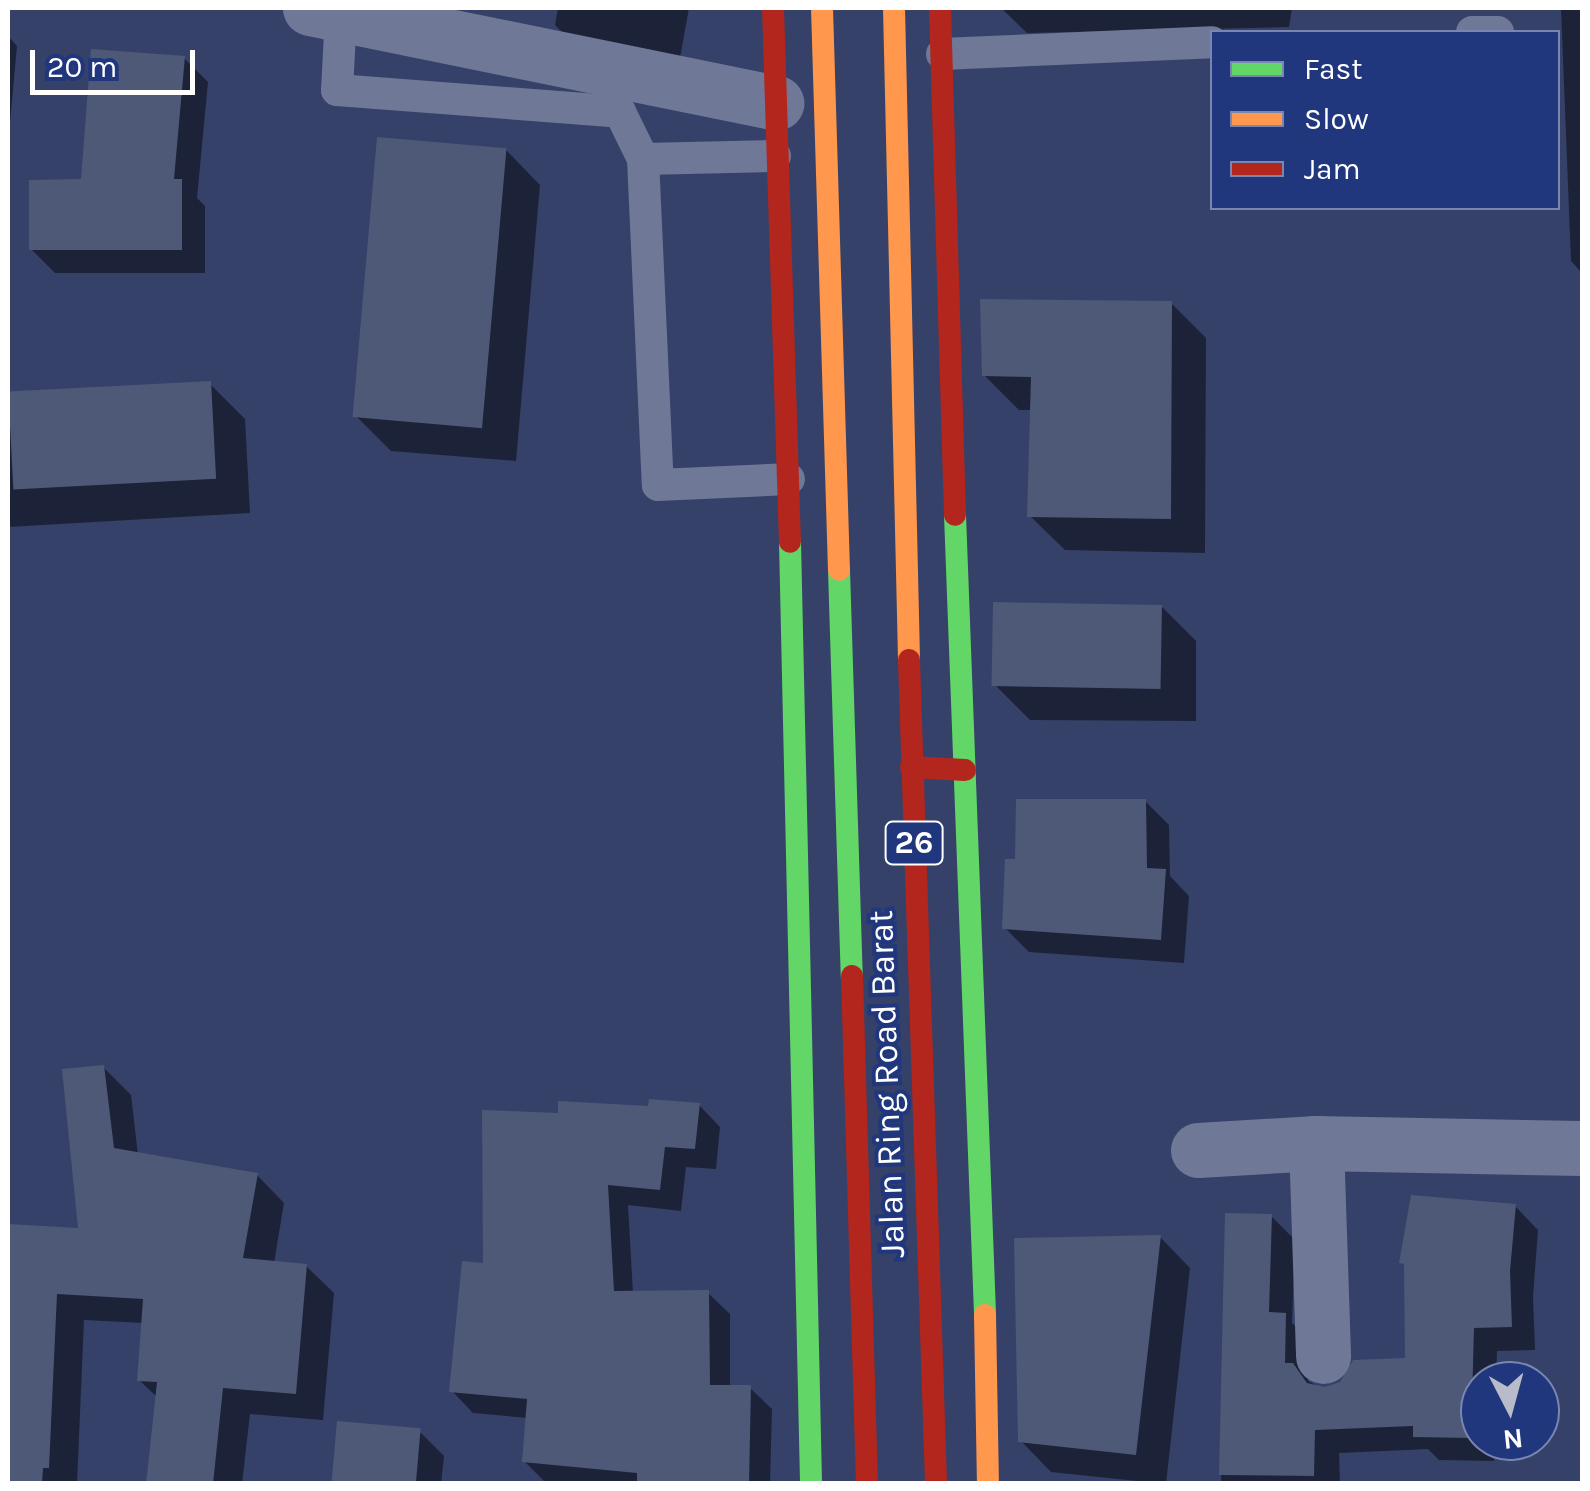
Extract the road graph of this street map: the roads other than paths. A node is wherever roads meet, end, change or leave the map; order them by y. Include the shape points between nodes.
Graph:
1 (772, 8) edge
2 (822, 8) edge
3 (894, 8) edge
4 (940, 8) edge
5 (325, 11) edge
6 (1210, 42) edge
7 (942, 54) junction
8 (776, 103) junction
9 (775, 156) junction
10 (643, 159) junction
11 (789, 479) junction
12 (912, 767) junction
13 (965, 770) junction
14 (1316, 1143) junction
15 (1582, 1148) edge
16 (1198, 1150) dead end
17 (1323, 1356) dead end
18 (810, 1484) edge
19 (867, 1484) edge
20 (936, 1484) edge
21 (988, 1484) edge

1 - 8 main road
2 - 19 main road, Jalan Ring Road Barat / 26 via 838,208
3 - 12 main road, Jalan Ring Road Barat / 26 via 889,202
4 - 7 main road
5 - 8 street
5 - 10 lane via 337,90 620,112
6 - 7 lane
7 - 13 main road
8 - 9 main road
9 - 10 lane
9 - 11 main road
10 - 11 lane via 658,484
11 - 18 main road
12 - 13 main road
12 - 20 main road, Jalan Ring Road Barat / 26
13 - 21 main road
14 - 15 street
14 - 16 street
14 - 17 street

